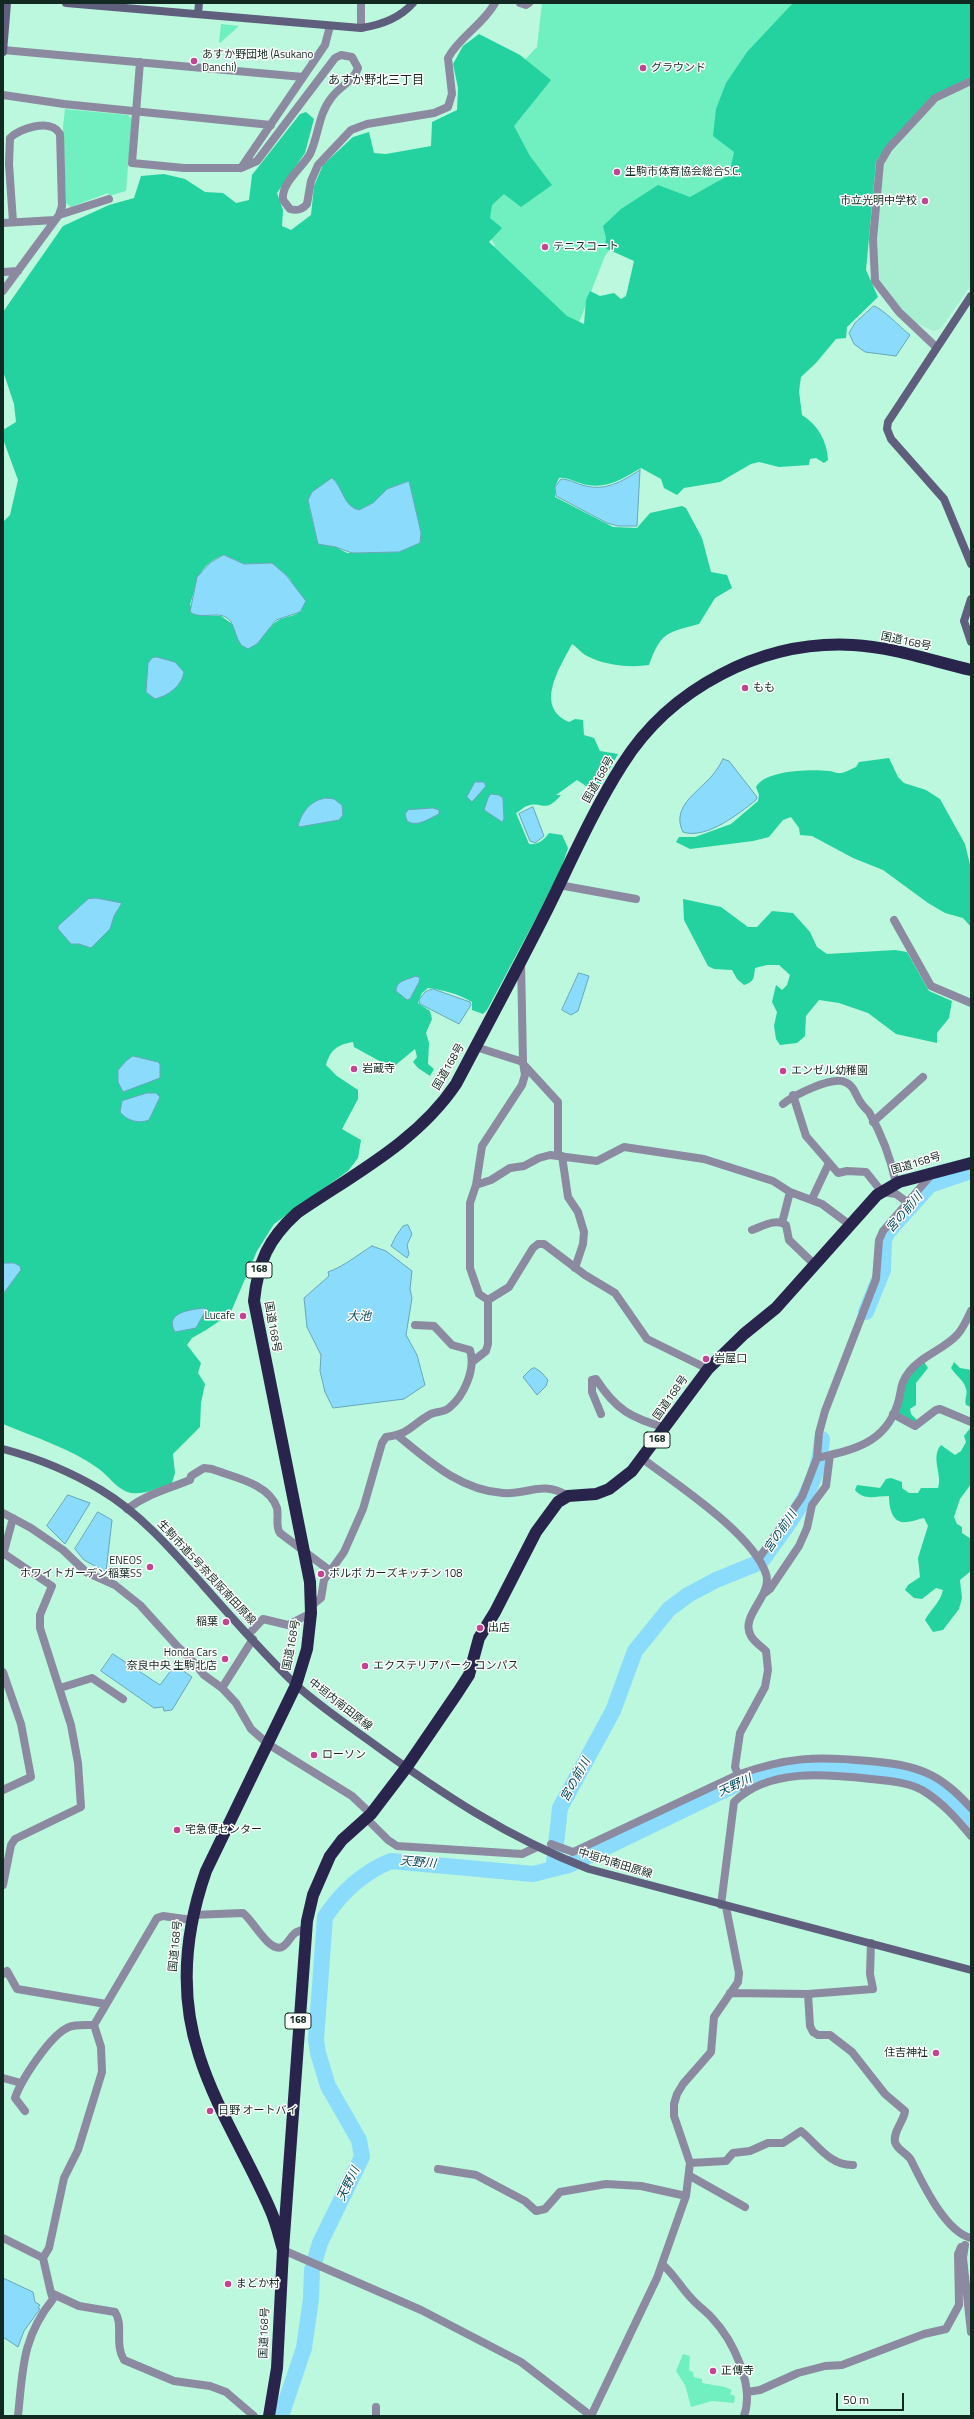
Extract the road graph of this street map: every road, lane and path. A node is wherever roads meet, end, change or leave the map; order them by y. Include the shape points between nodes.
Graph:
1 (7, 3) edge
2 (66, 3) edge
3 (199, 3) edge
4 (361, 3) edge
5 (413, 3) edge
6 (495, 3) edge
7 (520, 3) edge
8 (529, 3) edge
9 (198, 14) junction
10 (330, 26) junction
11 (361, 28) junction
12 (3, 51) edge
13 (140, 62) junction
14 (302, 77) junction
15 (971, 81) edge
16 (3, 95) edge
17 (137, 110) junction
18 (271, 125) junction
19 (241, 168) junction
20 (109, 199) dead end
21 (57, 217) junction
22 (13, 222) junction
23 (3, 223) edge
24 (18, 271) junction
25 (3, 272) edge
26 (3, 291) edge
27 (971, 296) edge
28 (936, 347) junction
29 (971, 564) edge
30 (971, 599) edge
31 (971, 642) edge
32 (971, 670) edge
33 (559, 885) junction
34 (636, 899) dead end
35 (894, 920) dead end
36 (520, 961) junction
37 (971, 1003) edge
38 (476, 1046) junction
39 (524, 1063) junction
40 (923, 1077) dead end
41 (793, 1095) junction
42 (783, 1104) dead end
43 (872, 1122) junction
44 (560, 1156) junction
45 (829, 1163) junction
46 (971, 1163) edge
47 (948, 1168) junction
48 (971, 1170) edge
49 (933, 1172) junction
50 (896, 1183) junction
51 (476, 1185) junction
52 (790, 1192) junction
53 (882, 1192) junction
54 (812, 1199) junction
55 (907, 1202) junction
56 (782, 1222) junction
57 (850, 1225) junction
58 (752, 1230) dead end
59 (815, 1265) junction
60 (575, 1268) junction
61 (488, 1300) junction
62 (971, 1311) edge
63 (415, 1325) dead end
64 (472, 1362) junction
65 (708, 1368) junction
66 (601, 1414) dead end
67 (893, 1414) junction
68 (971, 1422) edge
69 (666, 1428) junction
70 (397, 1436) junction
71 (3, 1449) edge
72 (830, 1455) junction
73 (817, 1458) junction
74 (643, 1459) junction
75 (568, 1496) junction
76 (127, 1509) junction
77 (3, 1513) edge
78 (13, 1518) junction
79 (304, 1552) junction
80 (3, 1554) edge
81 (760, 1561) junction
82 (330, 1570) junction
83 (764, 1595) junction
84 (311, 1610) junction
85 (251, 1637) junction
86 (3, 1672) edge
87 (296, 1685) junction
88 (60, 1688) junction
89 (222, 1688) junction
90 (123, 1699) dead end
91 (268, 1744) junction
92 (406, 1768) junction
93 (737, 1775) junction
94 (3, 1790) edge
95 (745, 1792) junction
96 (971, 1808) edge
97 (369, 1816) junction
98 (971, 1836) edge
99 (551, 1844) dead end
100 (535, 1848) junction
101 (3, 1885) edge
102 (723, 1906) junction
103 (192, 1917) junction
104 (306, 1928) junction
105 (871, 1943) junction
106 (971, 1970) edge
107 (3, 1974) edge
108 (730, 1993) junction
109 (808, 1994) junction
110 (106, 2004) junction
111 (94, 2025) junction
112 (3, 2078) edge
113 (21, 2083) junction
114 (25, 2111) dead end
115 (690, 2162) junction
116 (853, 2165) dead end
117 (438, 2169) dead end
118 (690, 2176) junction
119 (686, 2196) junction
120 (745, 2207) dead end
121 (3, 2238) edge
122 (970, 2238) edge
123 (964, 2246) junction
124 (283, 2250) junction
125 (43, 2258) junction
126 (662, 2264) junction
127 (51, 2293) junction
128 (971, 2332) edge
129 (747, 2392) junction
130 (376, 2407) dead end
131 (18, 2416) edge
132 (254, 2416) edge
133 (269, 2416) edge
134 (376, 2416) edge
135 (591, 2416) edge
136 (744, 2416) edge

1 - 12 street
2 - 9 street
3 - 9 street
4 - 11 street
5 - 11 street via 402,13 382,24
6 - 19 street via 490,12 448,58 452,94 448,106 434,113 367,124 351,130 313,173 304,208 290,209 283,200 284,190 310,154 324,109 356,73 358,68 352,57 340,55 335,58 257,161 246,168
7 - 8 street
9 - 10 street
10 - 11 street
10 - 14 street via 325,45
12 - 13 street
13 - 14 street
13 - 17 street
14 - 18 street
15 - 28 street via 935,98 889,148 880,163 873,239 875,280 904,317
16 - 17 street
17 - 18 street
17 - 19 street via 132,163 184,168
18 - 19 street
20 - 21 street
21 - 22 street
21 - 22 street via 62,199 60,134 54,128 38,126 15,132 10,138
21 - 24 street
22 - 23 street
24 - 25 street
24 - 26 street
27 - 28 street
28 - 29 street via 888,422 887,429 891,439 944,499
30 - 31 street via 964,621
32 - 33 highway, 国道168号 / 168 via 880,648 825,646 766,656 706,682 659,718 622,765
33 - 34 street
33 - 36 highway, 国道168号 / 168
35 - 37 street via 931,986
36 - 38 highway, 国道168号 / 168
36 - 39 street
38 - 39 street
38 - 79 highway, 国道168号 / 168 via 456,1084 442,1105 426,1122 406,1140 297,1213 278,1232 260,1263 254,1301
39 - 44 street via 535,1079 558,1102
39 - 51 street via 525,1075 520,1090 482,1146
40 - 43 street
41 - 42 street
41 - 43 street via 836,1080 844,1081 852,1086
41 - 45 street via 806,1136
43 - 50 street via 892,1166
44 - 51 street via 539,1158 524,1166 510,1168 491,1180
44 - 52 street via 597,1161 624,1147 704,1159 773,1180
44 - 60 street via 568,1197 580,1217 584,1232
45 - 53 street via 838,1173 866,1172
45 - 54 street
46 - 47 highway, 国道168号 / 168
47 - 48 street
47 - 49 highway, 国道168号 / 168
49 - 50 highway, 国道168号 / 168
49 - 55 street
50 - 53 highway, 国道168号 / 168
51 - 61 street via 470,1203 470,1268 479,1294
52 - 54 street
52 - 56 street
53 - 55 street via 896,1194
53 - 57 highway, 国道168号 / 168
54 - 57 street
55 - 73 street via 883,1231 879,1240 876,1279 825,1411 819,1433
56 - 58 street via 774,1222
56 - 59 street via 786,1225 789,1240
57 - 59 highway, 国道168号 / 168
59 - 65 highway, 国道168号 / 168 via 776,1308
60 - 61 street via 544,1244 538,1244 509,1287
60 - 65 street via 615,1293 647,1339
61 - 64 street via 488,1344 486,1351
62 - 67 street via 958,1334 908,1373
63 - 64 street via 434,1326 452,1345 470,1350
64 - 70 street via 472,1370 463,1390 448,1409 430,1414
65 - 69 highway, 国道168号 / 168
66 - 69 street via 592,1392 592,1380 596,1379 609,1399 620,1408
67 - 68 street via 915,1426 940,1409
67 - 72 street via 871,1442
69 - 74 highway, 国道168号 / 168
70 - 75 street via 440,1469 470,1487 505,1494 544,1488 560,1491
70 - 82 street via 386,1437 382,1443 363,1509 344,1552
71 - 76 street, 生駒市道5号奈良阪南田原線 via 80,1478
72 - 73 street
72 - 83 street via 826,1486 812,1505 801,1541
73 - 81 street via 802,1497
74 - 75 highway, 国道168号 / 168 via 609,1489 596,1494
74 - 81 street via 713,1513 751,1547
75 - 92 highway, 国道168号 / 168 via 558,1502 536,1532 479,1638 469,1675
76 - 79 street via 154,1492 190,1480 191,1476 204,1468 212,1469 260,1488 276,1507 280,1533
76 - 85 street, 生駒市道5号奈良阪南田原線 via 168,1546
77 - 78 street
78 - 80 street
78 - 89 street via 62,1550 86,1572 115,1585 140,1605 204,1675
79 - 82 street
79 - 84 highway, 国道168号 / 168 via 310,1582
80 - 88 street via 52,1586 40,1615 40,1628
81 - 83 street via 766,1576 767,1586
82 - 84 street via 324,1580 321,1598
83 - 93 street via 751,1618 749,1632 766,1651 768,1670 761,1697 740,1733 735,1767
84 - 85 street via 293,1625 263,1619
84 - 87 highway, 国道168号 / 168 via 307,1649
85 - 87 street, 生駒市道5号奈良阪南田原線
85 - 89 street
86 - 94 street via 21,1724 31,1777
87 - 91 highway, 国道168号 / 168
87 - 92 street, 中垣内南田原線
88 - 90 street via 92,1678
88 - 101 street via 71,1725 78,1763 81,1807 16,1838 11,1845
89 - 91 street via 236,1703 251,1729
91 - 97 street via 352,1796
91 - 103 highway, 国道168号 / 168 via 206,1871
92 - 97 highway, 国道168号 / 168
92 - 100 street, 中垣内南田原線 via 500,1830
93 - 95 street
93 - 96 street via 782,1760 816,1757 893,1763 932,1775 957,1793
93 - 99 street via 573,1852
95 - 98 street via 778,1780 805,1776 830,1775 896,1782 920,1789 936,1799
95 - 102 street via 734,1802
97 - 100 street via 388,1840 397,1846 522,1854
97 - 104 highway, 国道168号 / 168 via 342,1840 330,1856 313,1895
100 - 102 street, 中垣内南田原線 via 589,1870
102 - 105 street, 中垣内南田原線
102 - 108 street via 739,1973 738,1982
103 - 104 street via 243,1913 255,1924 266,1941 276,1948 282,1947 294,1934
103 - 110 street via 157,1918
103 - 124 highway, 国道168号 / 168 via 186,1961 186,1988 188,2010 199,2055 271,2211
104 - 124 highway, 国道168号 / 168
105 - 106 street, 中垣内南田原線
105 - 109 street via 870,1974 873,1989
107 - 110 street via 8,1971 17,1989
108 - 109 street
108 - 115 street via 714,2017 711,2052 683,2084 674,2104 674,2116
109 - 122 street via 810,2026 813,2032 818,2035 830,2035 852,2052 885,2094 905,2111 894,2137 896,2144 910,2159 931,2200 960,2233
110 - 111 street
111 - 113 street via 69,2027 60,2034 44,2048
111 - 125 street via 101,2046 102,2072 78,2150 64,2178 49,2248
112 - 113 street
113 - 114 street via 15,2098
115 - 116 street via 726,2161 733,2153 750,2151 768,2143 783,2143 801,2131 827,2155 846,2165
115 - 118 street
117 - 119 street via 476,2176 525,2201 536,2211 545,2209 560,2192 606,2184 641,2186
118 - 119 street
118 - 120 street
119 - 126 street
121 - 125 street
122 - 123 street
123 - 128 street
123 - 129 street via 958,2254 959,2305 946,2329 924,2334 842,2365 825,2366 798,2373 760,2390
124 - 133 highway, 国道168号 / 168 via 277,2368
124 - 135 street via 421,2310 521,2362
125 - 127 street
126 - 129 street via 674,2274 692,2299 713,2318 728,2339 746,2379
126 - 135 street
127 - 131 street via 53,2299 33,2331 26,2348
127 - 132 street via 79,2306 115,2312 118,2317 118,2346 124,2360 130,2364 174,2381 219,2389 237,2400
129 - 136 street via 748,2405
130 - 134 street

